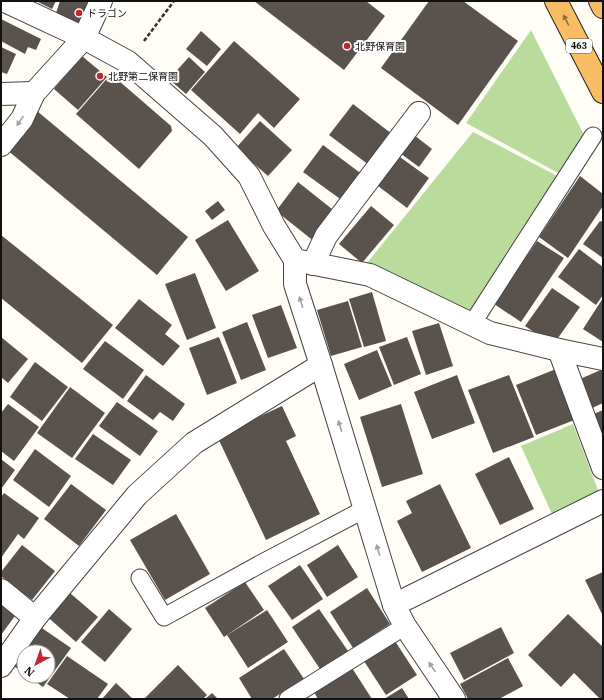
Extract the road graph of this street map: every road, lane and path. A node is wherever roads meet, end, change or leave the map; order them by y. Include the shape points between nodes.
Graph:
1 (5, 1) edge
2 (101, 1) edge
3 (174, 1) edge
4 (556, 1) edge
5 (600, 1) edge
6 (603, 7) edge
7 (84, 38) junction
8 (128, 62) junction
9 (603, 92) edge
10 (34, 93) junction
11 (1, 94) edge
12 (419, 113) dead end
13 (593, 136) dead end
14 (1, 145) edge
15 (304, 262) junction
16 (472, 324) junction
17 (559, 350) junction
18 (603, 359) edge
19 (321, 365) junction
20 (603, 468) edge
21 (603, 501) edge
22 (365, 509) junction
23 (140, 578) dead end
24 (1, 590) edge
25 (394, 605) junction
26 (35, 618) junction
27 (405, 626) junction
28 (1, 666) edge
29 (288, 699) edge
30 (454, 699) edge

1 - 7 street
2 - 7 street
3 - 8 path
9 -> 4 highway, 463
5 - 6 highway
7 - 8 street
7 - 10 street
8 - 15 street via 213,136 249,176 274,226
10 - 11 street
10 -> 14 street via 22,120
12 - 15 street
13 - 16 lane
15 - 16 street via 370,276
19 -> 15 street via 296,284
16 - 17 street via 490,333
17 - 18 street
17 - 20 street
22 -> 19 street
19 - 26 street via 194,443 137,494
21 - 25 street
22 - 23 lane via 164,617
25 -> 22 street
24 - 26 street
25 - 27 street
26 - 28 street
27 - 29 lane
30 -> 27 street

